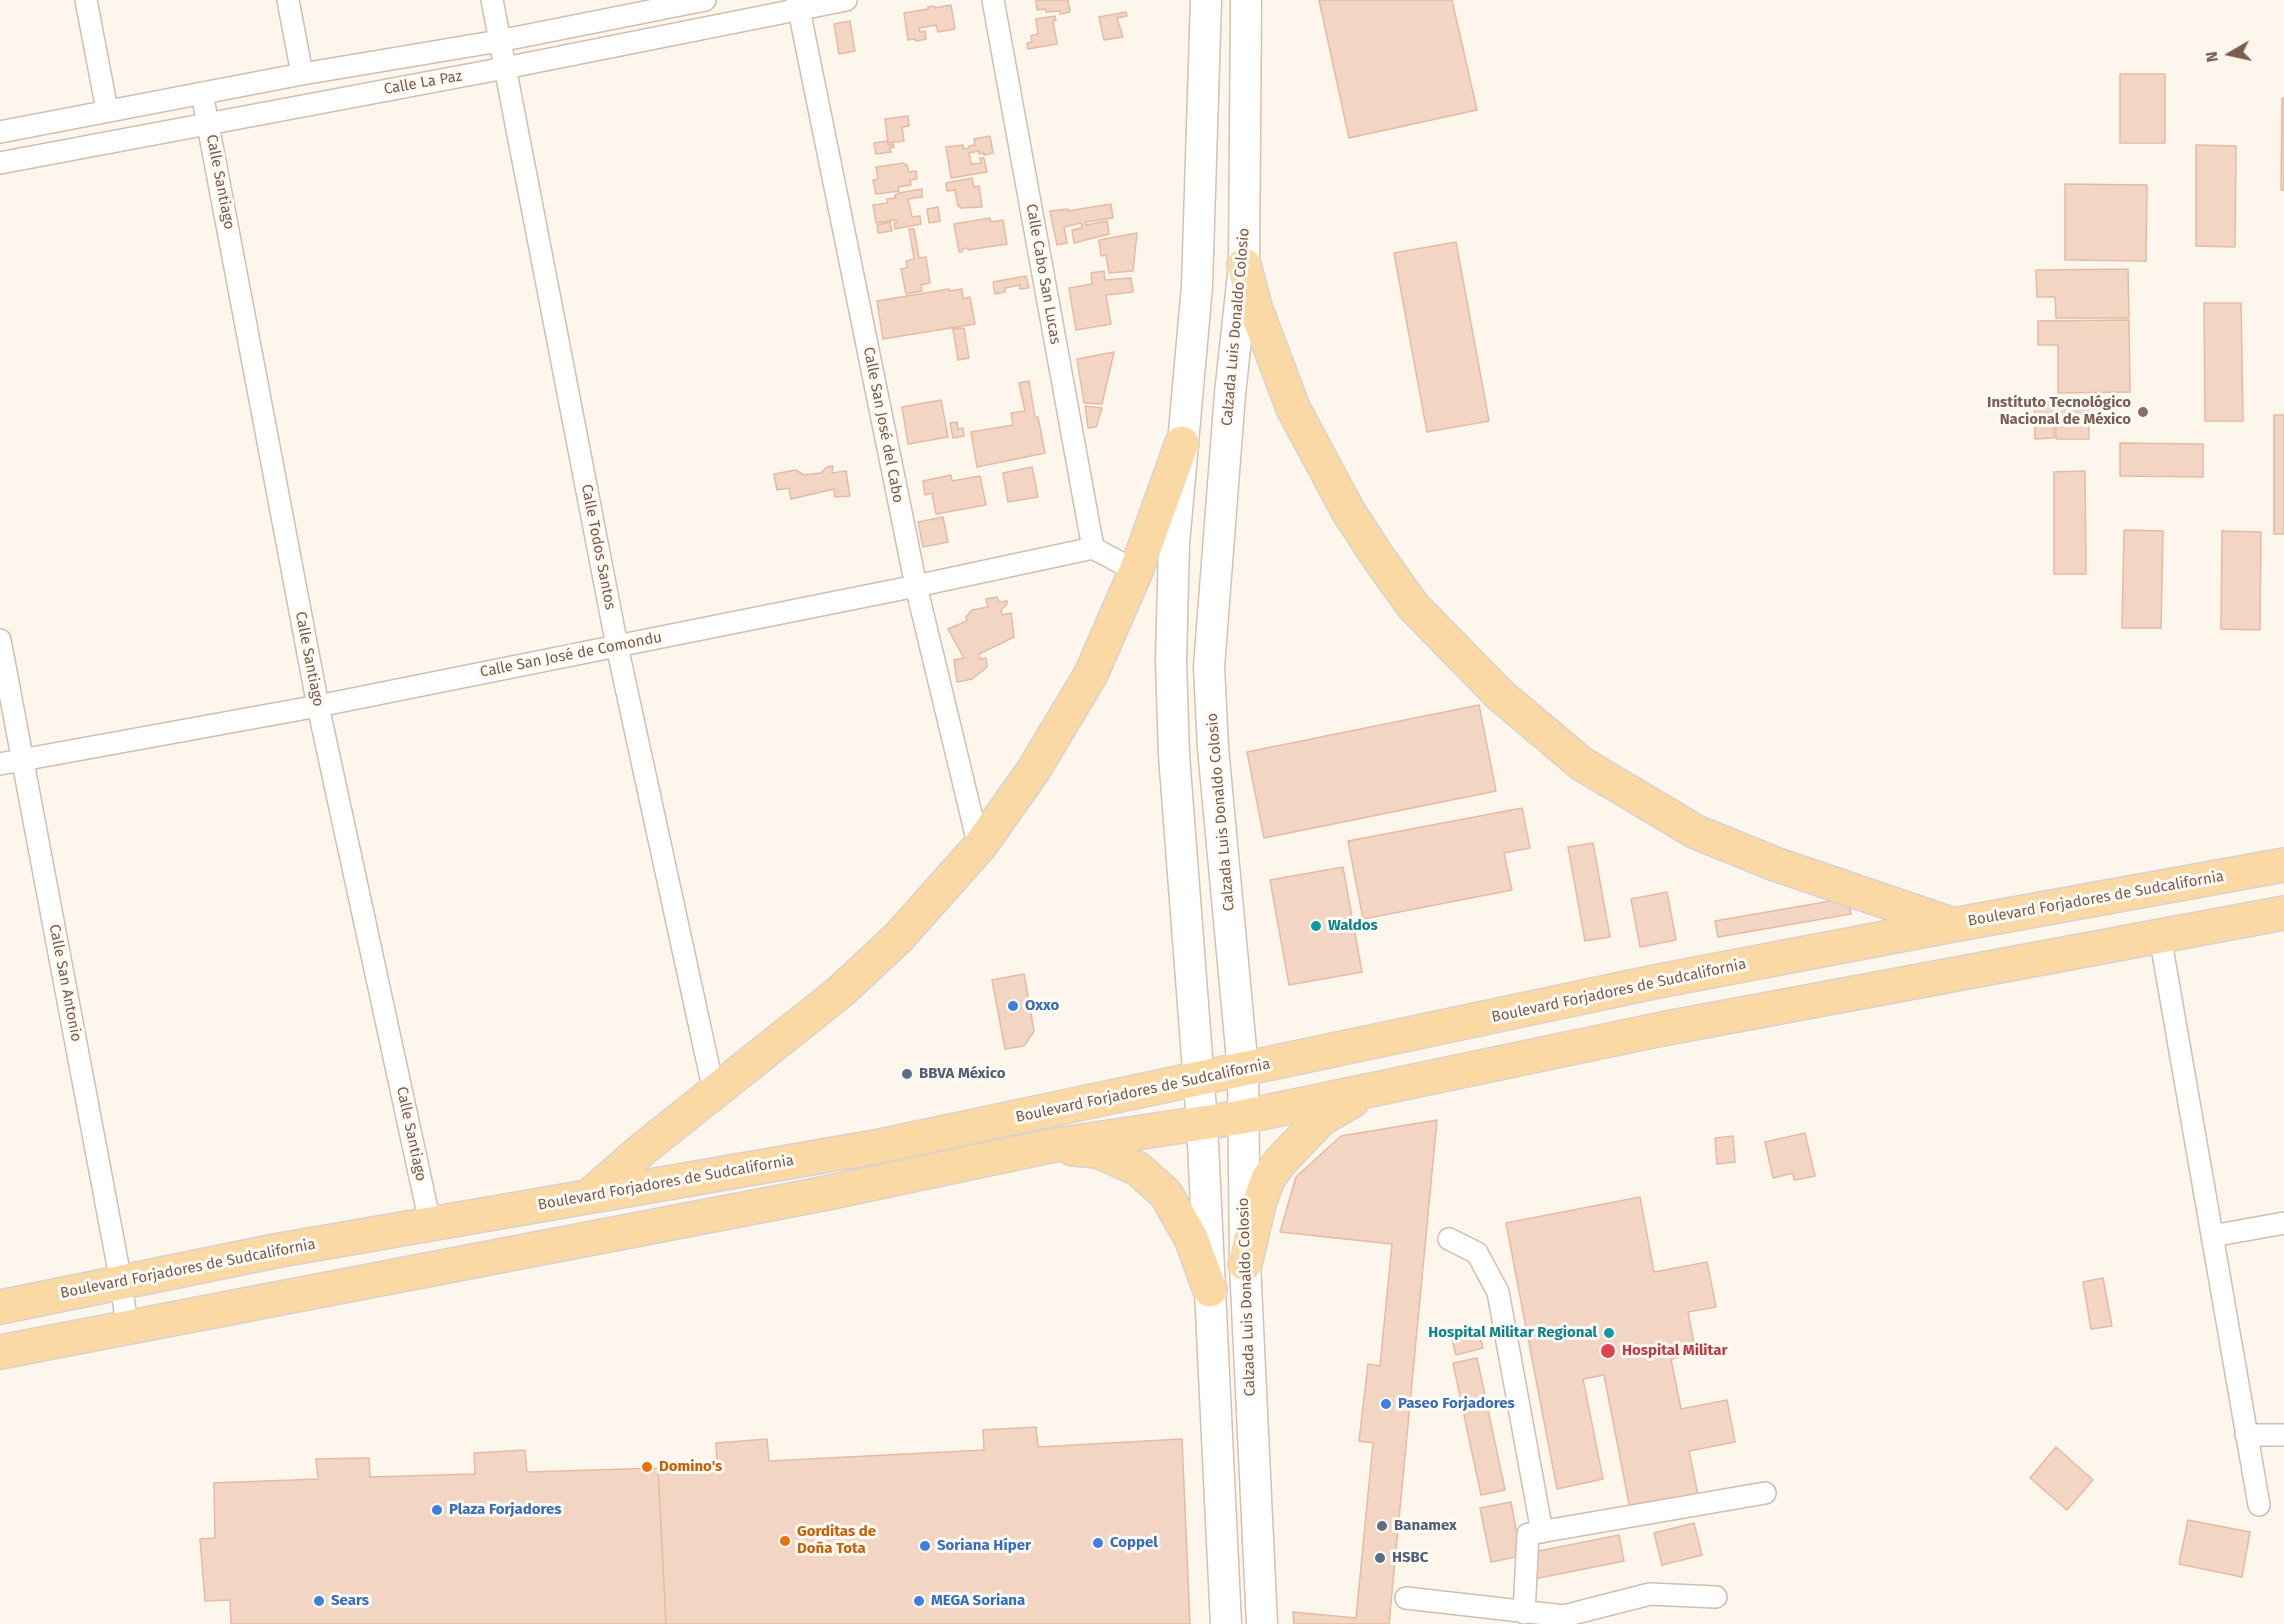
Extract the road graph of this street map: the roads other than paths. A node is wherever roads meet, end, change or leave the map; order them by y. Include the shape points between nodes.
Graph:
1 (86, 0) edge
2 (288, 0) edge
3 (492, 0) edge
4 (846, 0) edge
5 (993, 0) edge
6 (1206, 0) edge
7 (1246, 0) edge
8 (698, 1) edge
9 (798, 5) edge
10 (500, 41) junction
11 (505, 68) junction
12 (302, 74) junction
13 (202, 93) junction
14 (107, 110) junction
15 (208, 122) junction
16 (0, 132) edge
17 (0, 163) edge
18 (1244, 265) junction
19 (1182, 443) junction
20 (1093, 548) junction
21 (1136, 571) junction
22 (916, 586) junction
23 (0, 640) edge
24 (617, 646) junction
25 (318, 706) junction
26 (23, 760) junction
27 (0, 764) edge
28 (979, 847) junction
29 (2284, 865) edge
30 (2199, 881) junction
31 (2284, 913) edge
32 (1953, 925) junction
33 (2207, 927) junction
34 (2160, 936) junction
35 (1654, 982) junction
36 (1662, 1029) junction
37 (1243, 1070) junction
38 (1199, 1079) junction
39 (1371, 1090) junction
40 (714, 1092) junction
41 (1242, 1117) junction
42 (1202, 1123) junction
43 (1050, 1146) junction
44 (876, 1147) junction
45 (642, 1187) junction
46 (827, 1193) junction
47 (589, 1197) junction
48 (699, 1216) junction
49 (430, 1223) junction
50 (2284, 1223) edge
51 (2212, 1236) junction
52 (1449, 1239) dead end
53 (1245, 1264) junction
54 (121, 1282) junction
55 (1210, 1290) junction
56 (0, 1307) edge
57 (127, 1326) junction
58 (0, 1352) edge
59 (1215, 1409) junction
60 (2246, 1435) junction
61 (2284, 1435) edge
62 (1252, 1451) junction
63 (1765, 1493) dead end
64 (2259, 1505) dead end
65 (1542, 1532) junction
66 (1716, 1597) dead end
67 (1406, 1598) dead end
68 (1524, 1613) junction
69 (1226, 1624) edge
70 (1262, 1624) edge

1 - 14 street
2 - 12 street
3 - 10 street, Calle Todos Santos
4 - 9 street, Calle La Paz
5 - 20 street, Calle Cabo San Lucas
6 - 19 main road via 1197,286
7 - 18 main road, Calzada Luis Donaldo Colosio
8 - 10 street, Calle La Paz
9 - 11 street, Calle La Paz
9 - 22 street, Calle San José del Cabo
10 - 11 street, Calle Todos Santos
10 - 12 street, Calle La Paz
11 - 15 street, Calle La Paz
11 - 24 street, Calle Todos Santos
12 - 13 street, Calle La Paz
13 - 14 street, Calle La Paz
13 - 15 street, Calle Santiago
14 - 16 street, Calle La Paz
15 - 17 street, Calle La Paz
15 - 25 street, Calle Santiago
18 - 32 main road via 1293,408 1348,511 1413,606 1500,695 1582,764 1696,832 1775,864
18 - 37 main road, Calzada Luis Donaldo Colosio via 1209,667
19 - 21 main road
19 - 38 main road via 1171,662 1174,755
20 - 21 street
20 - 22 street, Calle San José de Comondu
21 - 28 main road via 1091,674 1033,771
22 - 24 street, Calle San José de Comondu
22 - 28 street, Calle San José del Cabo
23 - 26 street, Calle San Antonio
24 - 25 street, Calle San José de Comondu
24 - 40 street, Calle Todos Santos
25 - 26 street, Calle San José de Comondu
25 - 49 street, Calle Santiago
26 - 27 street, Calle San José de Comondu
26 - 54 street, Calle San Antonio
28 - 40 main road via 898,938 840,992
29 - 30 main road, Boulevard Forjadores de Sudcalifornia
30 - 32 main road, Boulevard Forjadores de Sudcalifornia
30 - 33 main road
31 - 33 main road
32 - 35 main road, Boulevard Forjadores de Sudcalifornia
33 - 34 main road
34 - 36 main road
34 - 51 street
35 - 36 main road
35 - 37 main road, Boulevard Forjadores de Sudcalifornia
36 - 39 main road
37 - 38 main road, Boulevard Forjadores de Sudcalifornia
37 - 41 main road, Calzada Luis Donaldo Colosio
38 - 42 main road
38 - 44 main road, Boulevard Forjadores de Sudcalifornia
39 - 41 main road
39 - 53 main road via 1322,1119 1279,1163 1259,1204
40 - 47 main road
41 - 42 main road
41 - 53 main road, Calzada Luis Donaldo Colosio
42 - 43 main road
42 - 55 main road
43 - 46 main road
43 - 55 main road via 1098,1152 1138,1169 1166,1194 1191,1238
44 - 45 main road, Boulevard Forjadores de Sudcalifornia
44 - 46 main road via 816,1168 813,1181
45 - 47 main road, Boulevard Forjadores de Sudcalifornia
45 - 48 main road via 698,1193 706,1202 705,1212
46 - 48 main road
47 - 49 main road, Boulevard Forjadores de Sudcalifornia
48 - 57 main road
49 - 54 main road, Boulevard Forjadores de Sudcalifornia
50 - 51 street
51 - 60 street
52 - 65 street via 1477,1253 1498,1292
53 - 62 main road, Calzada Luis Donaldo Colosio
54 - 56 main road, Boulevard Forjadores de Sudcalifornia
54 - 57 street, Calle San Antonio
55 - 59 main road
57 - 58 main road
59 - 62 main road via 1227,1410 1235,1416
59 - 69 main road
60 - 61 street
60 - 64 street
62 - 70 main road, Calzada Luis Donaldo Colosio
63 - 65 street
65 - 68 street via 1528,1534
66 - 68 street via 1650,1594 1564,1616
67 - 68 street

